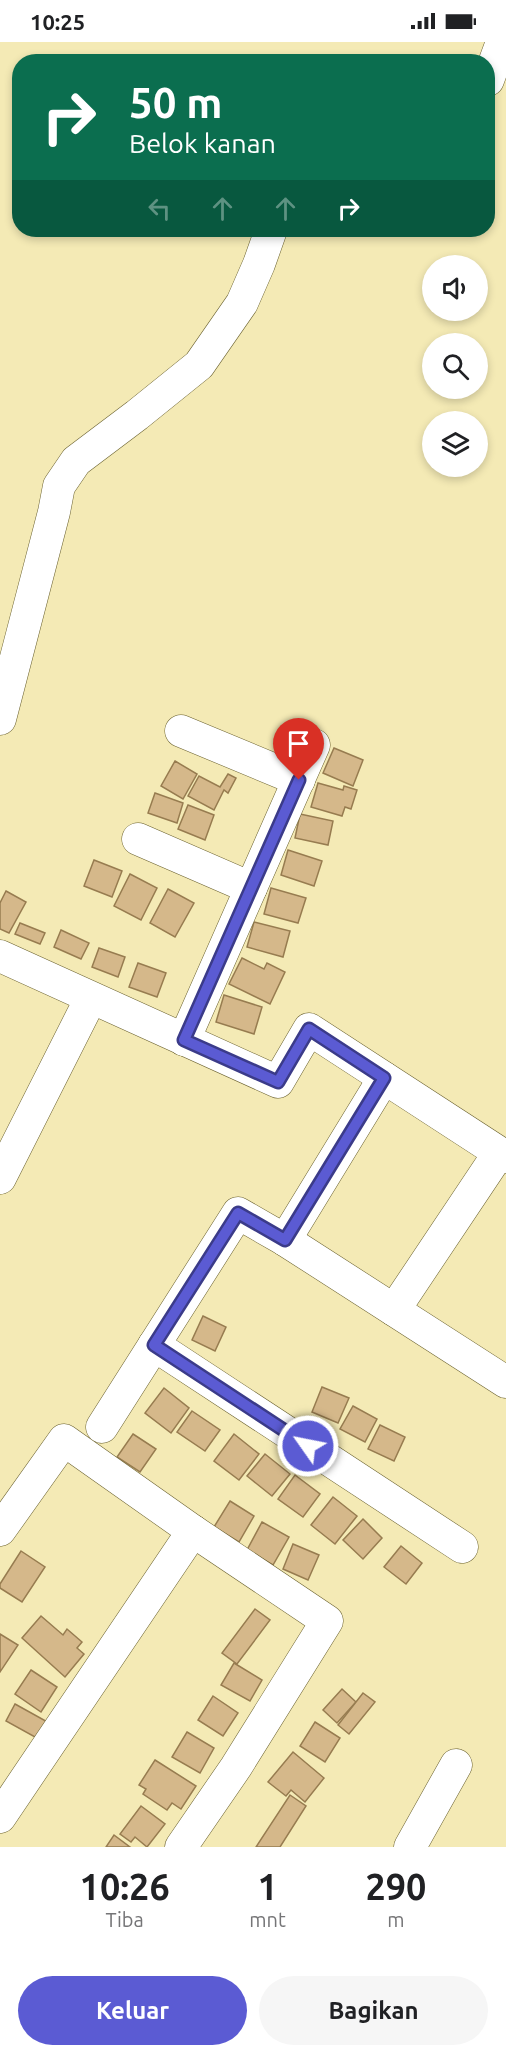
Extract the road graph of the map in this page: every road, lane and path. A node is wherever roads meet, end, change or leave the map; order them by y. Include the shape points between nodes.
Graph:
1 (502, 42) edge
2 (495, 61) edge
3 (269, 237) edge
4 (0, 719) edge
5 (181, 731) dead end
6 (314, 745) dead end
7 (299, 780) junction
8 (138, 839) dead end
9 (251, 888) junction
10 (0, 956) edge
11 (91, 998) junction
12 (184, 1040) junction
13 (384, 1078) junction
14 (502, 1155) edge
15 (0, 1178) edge
16 (285, 1240) junction
17 (394, 1310) junction
18 (154, 1345) junction
19 (506, 1382) edge
20 (102, 1427) dead end
21 (0, 1530) edge
22 (193, 1531) junction
23 (462, 1547) dead end
24 (456, 1765) dead end
25 (0, 1817) edge
26 (181, 1847) edge
27 (410, 1847) edge

1 - 2 street
3 - 4 street via 242,303 199,365 76,461 59,486
5 - 7 street
6 - 7 street
7 - 9 street
8 - 9 street
9 - 12 street
10 - 11 street
11 - 12 street
11 - 15 street
12 - 13 street via 278,1082 309,1029
13 - 14 street
13 - 16 street
14 - 17 street
16 - 17 street
16 - 18 street via 238,1213
17 - 19 street
18 - 20 street
18 - 23 street
21 - 22 street via 64,1440
22 - 25 street
22 - 26 street via 327,1621
24 - 27 street

